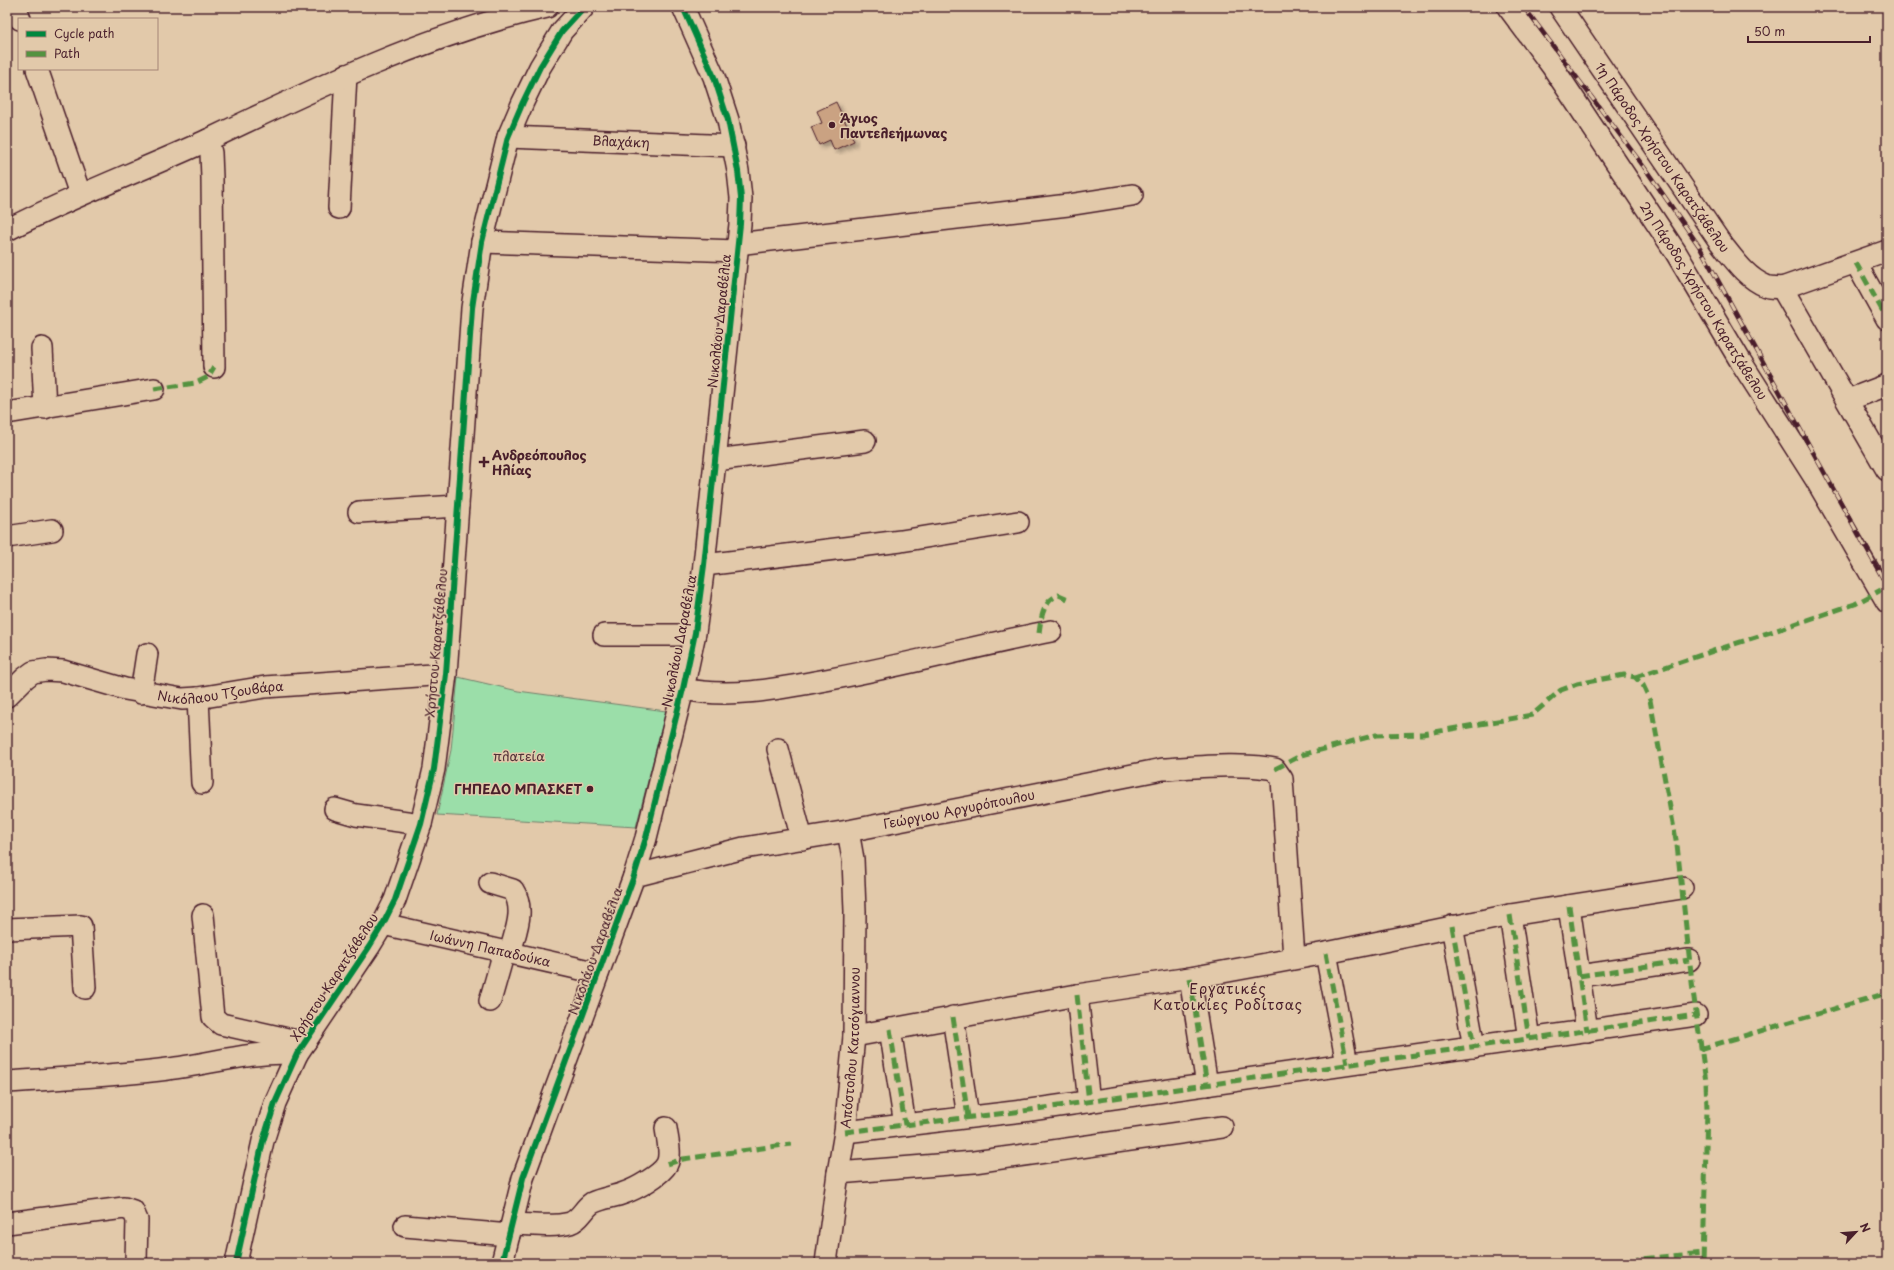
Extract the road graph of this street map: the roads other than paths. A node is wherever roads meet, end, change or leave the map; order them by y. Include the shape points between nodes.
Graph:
1 (16, 7) edge
2 (547, 7) edge
3 (584, 7) edge
4 (683, 7) edge
5 (1508, 7) edge
6 (1560, 7) edge
7 (20, 18) edge
8 (37, 70) edge
9 (346, 75) junction
10 (508, 137) junction
11 (208, 140) junction
12 (734, 146) junction
13 (80, 194) junction
14 (1132, 195) dead end
15 (340, 208) dead end
16 (7, 230) edge
17 (482, 242) junction
18 (737, 248) junction
19 (1887, 251) edge
20 (1856, 263) junction
21 (1782, 288) junction
22 (1887, 319) edge
23 (42, 348) dead end
24 (214, 367) dead end
25 (1887, 385) edge
26 (154, 389) dead end
27 (1848, 400) junction
28 (45, 408) junction
29 (7, 413) edge
30 (865, 441) dead end
31 (716, 460) junction
32 (1887, 470) edge
33 (458, 506) junction
34 (358, 512) dead end
35 (1018, 522) dead end
36 (52, 530) dead end
37 (7, 537) edge
38 (704, 565) junction
39 (1887, 602) edge
40 (1051, 631) dead end
41 (604, 635) dead end
42 (694, 635) junction
43 (147, 654) dead end
44 (446, 674) junction
45 (683, 689) junction
46 (141, 693) junction
47 (7, 696) edge
48 (198, 698) junction
49 (778, 749) dead end
50 (202, 783) dead end
51 (335, 809) dead end
52 (421, 824) junction
53 (848, 831) junction
54 (802, 839) junction
55 (634, 876) junction
56 (490, 883) dead end
57 (1682, 888) dead end
58 (1569, 906) junction
59 (202, 915) dead end
60 (1510, 915) junction
61 (383, 924) junction
62 (1452, 926) junction
63 (7, 929) edge
64 (507, 952) junction
65 (1326, 953) junction
66 (1294, 958) junction
67 (1689, 960) dead end
68 (598, 973) junction
69 (1579, 976) junction
70 (1190, 978) junction
71 (85, 988) dead end
72 (1077, 995) junction
73 (490, 1001) dead end
74 (1696, 1015) dead end
75 (953, 1018) junction
76 (890, 1029) junction
77 (1587, 1031) junction
78 (854, 1036) junction
79 (1529, 1039) junction
80 (1474, 1047) junction
81 (302, 1048) junction
82 (1347, 1064) junction
83 (7, 1082) edge
84 (1207, 1085) junction
85 (1089, 1102) junction
86 (968, 1117) junction
87 (905, 1125) junction
88 (1222, 1127) dead end
89 (666, 1128) dead end
90 (845, 1132) junction
91 (838, 1173) junction
92 (7, 1223) edge
93 (405, 1226) dead end
94 (510, 1229) junction
95 (136, 1261) dead end
96 (236, 1263) edge
97 (502, 1263) edge
98 (826, 1263) edge

1 - 7 street
2 - 9 street via 434,40
3 - 10 street, Χρήστου Καρατζάβελου via 562,31 540,67
4 - 12 street, Νικολάου Δαραβέλια via 714,77
5 - 39 street, 2η Πάροδος Χρήστου Καρατζάβελου via 1561,79 1675,251 1819,485
6 - 21 street, 1η Πάροδος Χρήστου Καρατζάβελου via 1738,265 1767,286
8 - 13 street
9 - 11 street
9 - 15 street
10 - 12 street, Βλαχάκη
10 - 17 street, Χρήστου Καρατζάβελου
11 - 13 street
11 - 24 street via 212,178
12 - 18 street, Νικολάου Δαραβέλια via 741,198
13 - 16 street
14 - 18 street
17 - 18 street
17 - 33 street, Χρήστου Καρατζάβελου via 472,308
18 - 31 street, Νικολάου Δαραβέλια
19 - 20 street
20 - 21 street
20 - 22 street
21 - 27 street
23 - 28 street
25 - 27 street
26 - 28 street
27 - 32 street
28 - 29 street
30 - 31 street
31 - 38 street, Νικολάου Δαραβέλια
33 - 34 street
33 - 44 street, Χρήστου Καρατζάβελου
35 - 38 street via 901,541
36 - 37 street
38 - 42 street, Νικολάου Δαραβέλια
40 - 45 street via 898,666 760,691 727,693
41 - 42 street
42 - 45 street, Νικολάου Δαραβέλια
43 - 46 street
44 - 48 street, Νικόλαου Τζουβάρα via 273,686
44 - 52 street, Χρήστου Καρατζάβελου via 434,769
45 - 55 street, Νικολάου Δαραβέλια
46 - 47 street, Νικόλαου Τζουβάρα via 63,671 46,670 33,672
46 - 48 street, Νικόλαου Τζουβάρα via 182,699
48 - 50 street
49 - 54 street
51 - 52 street via 356,815
52 - 61 street, Χρήστου Καρατζάβελου via 395,900
53 - 54 street, Γεώργιου Αργυρόπουλου
53 - 66 street, Γεώργιου Αργυρόπουλου via 1164,770 1196,767 1259,767 1275,770 1282,779
53 - 78 street, Απόστολου Κατσόγιαννου via 853,859 855,910
54 - 55 street, Γεώργιου Αργυρόπουλου via 744,848
55 - 68 street, Νικολάου Δαραβέλια
56 - 64 street via 513,890 519,899 520,914
57 - 58 street
58 - 60 street
58 - 69 street
59 - 81 street via 213,1017 221,1024 292,1040
60 - 62 street
60 - 79 street
61 - 64 street, Ιωάννη Παπαδούκα
61 - 81 street, Χρήστου Καρατζάβελου
62 - 65 street
62 - 80 street
63 - 71 street via 81,926
64 - 68 street, Ιωάννη Παπαδούκα
64 - 73 street
65 - 66 street
65 - 82 street
66 - 70 street
67 - 69 street
68 - 94 street, Νικολάου Δαραβέλια via 523,1178
69 - 77 street
70 - 72 street
70 - 84 street
72 - 75 street
72 - 85 street
74 - 77 street
75 - 76 street
75 - 86 street
76 - 78 street
76 - 87 street
77 - 79 street
78 - 90 street, Απόστολου Κατσόγιαννου
79 - 80 street
80 - 82 street
81 - 83 street via 167,1070
81 - 96 street, Χρήστου Καρατζάβελου via 275,1103 263,1141
82 - 84 street
84 - 85 street
85 - 86 street
86 - 87 street
87 - 90 street
88 - 91 street via 974,1162
89 - 94 street via 669,1152 667,1164 642,1184 625,1193 592,1203 578,1219 569,1223
90 - 91 street, Απόστολου Κατσόγιαννου
91 - 98 street, Απόστολου Κατσόγιαννου
92 - 95 street via 124,1208 133,1211 137,1220
93 - 94 street
94 - 97 street, Νικολάου Δαραβέλια

